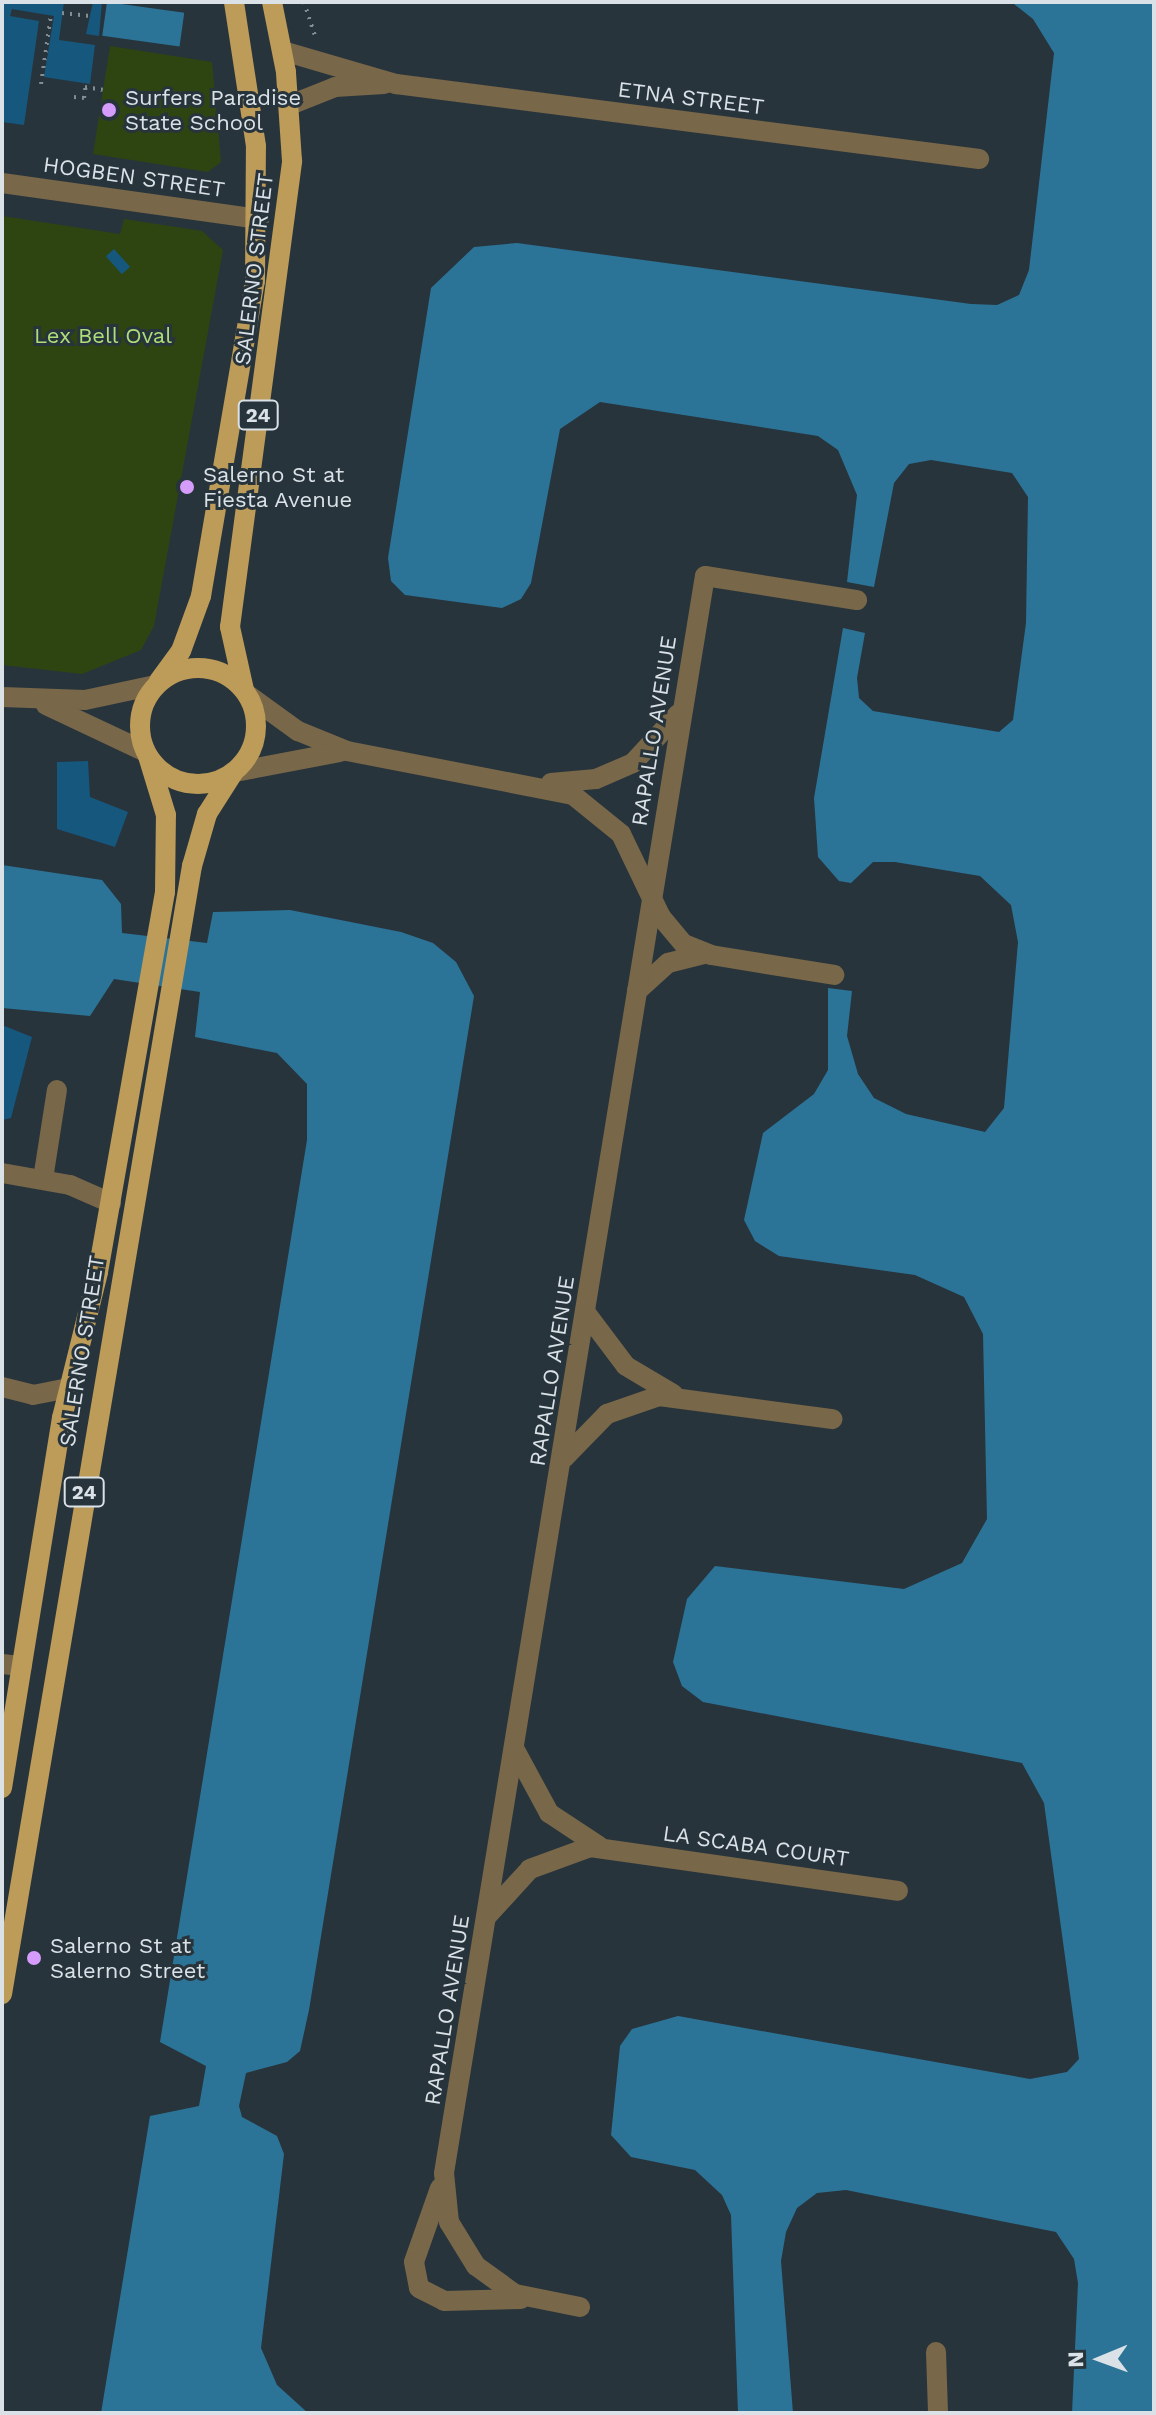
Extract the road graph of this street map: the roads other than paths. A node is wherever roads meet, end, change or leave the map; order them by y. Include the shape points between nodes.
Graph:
1 (234, 2) edge
2 (272, 2) edge
3 (283, 51) junction
4 (396, 84) junction
5 (290, 105) junction
6 (979, 159) dead end
7 (2, 183) edge
8 (259, 219) junction
9 (857, 600) dead end
10 (157, 683) junction
11 (246, 693) junction
12 (2, 697) edge
13 (38, 702) junction
14 (682, 708) junction
15 (347, 751) junction
16 (147, 754) junction
17 (234, 773) junction
18 (523, 781) junction
19 (652, 899) junction
20 (711, 955) junction
21 (834, 975) dead end
22 (159, 989) junction
23 (637, 991) junction
24 (57, 1090) dead end
25 (2, 1173) edge
26 (43, 1179) junction
27 (121, 1205) junction
28 (586, 1313) junction
29 (2, 1387) edge
30 (69, 1388) junction
31 (680, 1396) junction
32 (832, 1419) dead end
33 (561, 1461) junction
34 (12, 1665) edge
35 (514, 1747) junction
36 (2, 1788) edge
37 (607, 1848) junction
38 (898, 1891) dead end
39 (486, 1918) junction
40 (2, 1994) edge
41 (444, 2173) junction
42 (533, 2300) junction
43 (580, 2307) dead end
44 (936, 2352) dead end
45 (938, 2413) edge

1 - 8 main road, SALERNO STREET / 24 via 258,173
2 - 3 main road, 24
3 - 4 street, ETNA STREET
3 - 5 main road, 24
4 - 5 street, ETNA STREET via 335,87
4 - 6 street, ETNA STREET
5 - 11 main road, SALERNO STREET / 24 via 289,204 230,627
7 - 8 street, HOGBEN STREET
8 - 10 main road, SALERNO STREET / 24 via 247,347 201,596 181,651
9 - 14 street, RAPALLO AVENUE via 705,576
10 - 11 main road via 198,671
10 - 13 street
10 - 16 main road, 24 via 139,718
11 - 15 street via 288,726
11 - 17 main road, 24 via 256,742
12 - 13 street
13 - 16 street
14 - 18 street via 656,744 619,770 571,783
14 - 19 street, RAPALLO AVENUE
15 - 17 street
15 - 18 street
16 - 17 main road via 182,778
16 - 22 main road, SALERNO STREET / 24 via 167,825
17 - 22 main road, SALERNO STREET / 24 via 202,825 179,937
18 - 19 street via 564,791 606,817 632,850
19 - 20 street via 674,935
19 - 23 street, RAPALLO AVENUE
20 - 21 street
20 - 23 street via 673,960
22 - 27 main road, SALERNO STREET / 24
23 - 28 street, RAPALLO AVENUE
24 - 26 street
25 - 26 street
26 - 27 street
27 - 30 main road, SALERNO STREET / 24
27 - 40 main road, SALERNO STREET / 24
28 - 31 street via 626,1366
28 - 33 street, RAPALLO AVENUE
29 - 30 street via 33,1395
30 - 34 main road, SALERNO STREET / 24
31 - 32 street
31 - 33 street via 612,1411
33 - 35 street, RAPALLO AVENUE
34 - 36 main road, SALERNO STREET / 24
35 - 37 street, LA SCABA COURT via 549,1813
35 - 39 street, RAPALLO AVENUE
37 - 38 street, LA SCABA COURT
37 - 39 street, LA SCABA COURT via 580,1849 536,1865
39 - 41 street, RAPALLO AVENUE
41 - 42 street, RAPALLO AVENUE via 446,2214 464,2252 496,2283
41 - 42 street, RAPALLO AVENUE via 415,2257 418,2286 444,2301
42 - 43 street, RAPALLO AVENUE
44 - 45 street

